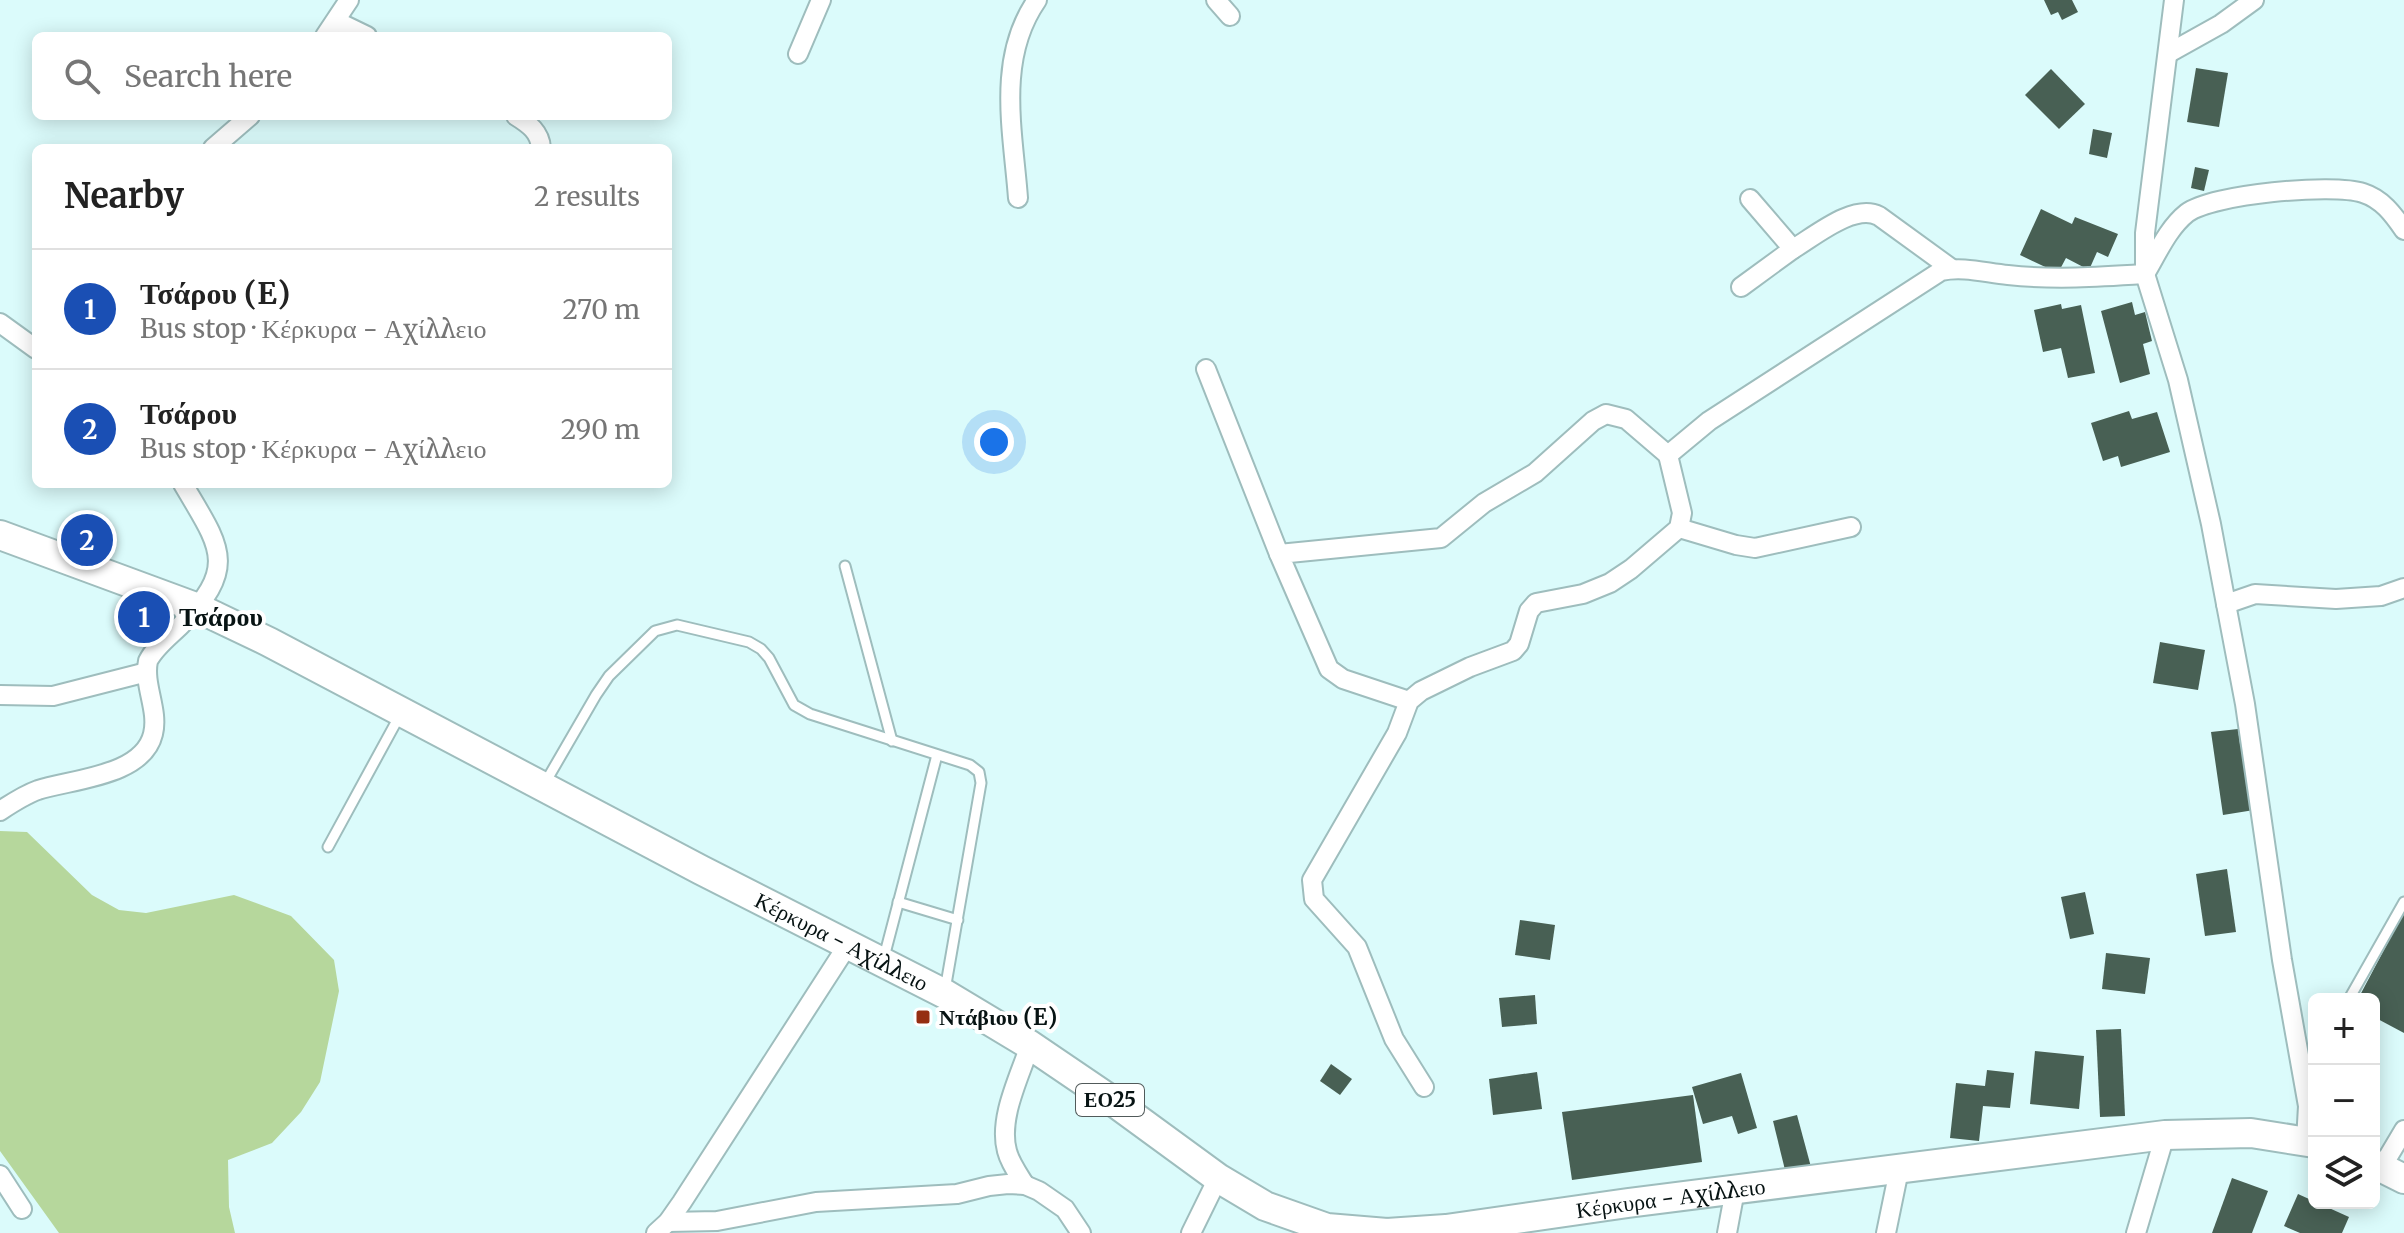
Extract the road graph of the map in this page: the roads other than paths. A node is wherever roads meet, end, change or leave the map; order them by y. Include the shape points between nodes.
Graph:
1 (349, 0) edge
2 (821, 0) edge
3 (1037, 0) edge
4 (1216, 0) edge
5 (2174, 0) edge
6 (2254, 0) edge
7 (1230, 16) dead end
8 (330, 29) edge
9 (2169, 53) junction
10 (798, 54) dead end
11 (245, 120) edge
12 (522, 120) edge
13 (218, 144) edge
14 (541, 144) edge
15 (1018, 198) dead end
16 (1750, 199) dead end
17 (2404, 230) edge
18 (1793, 249) junction
19 (1952, 269) junction
20 (2145, 274) junction
21 (1741, 287) dead end
22 (0, 323) edge
23 (32, 346) edge
24 (1206, 369) dead end
25 (1668, 455) junction
26 (185, 488) edge
27 (1851, 527) dead end
28 (1679, 528) junction
29 (0, 535) edge
30 (1279, 554) junction
31 (845, 566) dead end
32 (2404, 588) edge
33 (2226, 604) junction
34 (198, 608) junction
35 (147, 672) junction
36 (0, 695) edge
37 (1409, 701) junction
38 (402, 712) junction
39 (892, 741) junction
40 (937, 755) junction
41 (543, 786) junction
42 (0, 811) edge
43 (328, 847) dead end
44 (898, 902) junction
45 (2404, 902) edge
46 (958, 920) junction
47 (849, 943) junction
48 (883, 961) junction
49 (2352, 993) edge
50 (945, 994) junction
51 (1030, 1045) junction
52 (1424, 1087) dead end
53 (2404, 1130) edge
54 (2165, 1135) junction
55 (2310, 1137) edge
56 (2308, 1142) edge
57 (1899, 1170) junction
58 (2387, 1170) edge
59 (0, 1175) edge
60 (1218, 1178) junction
61 (1025, 1185) junction
62 (1735, 1190) junction
63 (22, 1209) dead end
64 (662, 1227) edge
65 (1081, 1233) edge
66 (1191, 1233) edge
67 (1727, 1233) edge
68 (1886, 1233) edge
69 (2136, 1233) edge

1 - 8 street
2 - 10 street
3 - 15 street via 1021,26 1010,65
4 - 7 street
5 - 9 street
6 - 9 street
9 - 20 street via 2145,233
11 - 13 street
12 - 14 street
16 - 18 street
17 - 20 street via 2379,201 2351,190 2212,200 2176,223
18 - 19 street via 1851,214 1868,211
18 - 21 street
19 - 20 street via 2082,278
19 - 25 street via 1941,271 1709,421
20 - 33 street via 2178,380
22 - 23 street
24 - 30 street
25 - 28 street via 1682,513
25 - 30 street via 1626,419 1606,414 1535,473 1484,503 1441,538
26 - 34 street via 214,539 219,562
27 - 28 street via 1755,548
28 - 37 street via 1610,583 1536,603 1513,651 1470,667
29 - 34 main road, Κέρκυρα - Αχίλλειο / ΕΟ25
30 - 37 street via 1329,669 1343,679
31 - 39 lane
32 - 33 street via 2381,596 2336,599 2255,594
33 - 55 street
34 - 35 street via 150,656
34 - 38 main road, Κέρκυρα - Αχίλλειο / ΕΟ25
35 - 36 street via 53,696
35 - 42 street via 155,726 140,758 35,791
37 - 52 street via 1397,733 1311,887 1318,905 1357,947 1394,1039
38 - 41 main road, Κέρκυρα - Αχίλλειο / ΕΟ25
38 - 43 lane
39 - 40 lane
39 - 41 lane via 794,705 769,658 749,642 677,625 655,631 609,676
40 - 44 lane
40 - 46 lane via 970,765 981,778
41 - 47 main road, Κέρκυρα - Αχίλλειο / ΕΟ25
44 - 46 lane
44 - 48 lane
45 - 49 lane
46 - 50 lane
47 - 48 main road, Κέρκυρα - Αχίλλειο / ΕΟ25
47 - 64 street
48 - 50 main road, Κέρκυρα - Αχίλλειο / ΕΟ25
50 - 51 main road, Κέρκυρα - Αχίλλειο / ΕΟ25
51 - 60 main road, Κέρκυρα - Αχίλλειο / ΕΟ25
51 - 61 street via 1005,1139
53 - 58 street
54 - 56 main road, Κέρκυρα - Αχίλλειο / ΕΟ25 via 2240,1132
54 - 57 main road, Κέρκυρα - Αχίλλειο / ΕΟ25
54 - 69 street
57 - 62 main road, Κέρκυρα - Αχίλλειο / ΕΟ25
57 - 68 street
59 - 63 street
60 - 62 main road, Κέρκυρα - Αχίλλειο / ΕΟ25 via 1295,1219 1327,1228 1387,1233
60 - 66 street
61 - 64 street via 816,1202
61 - 65 street via 1065,1209
62 - 67 street

